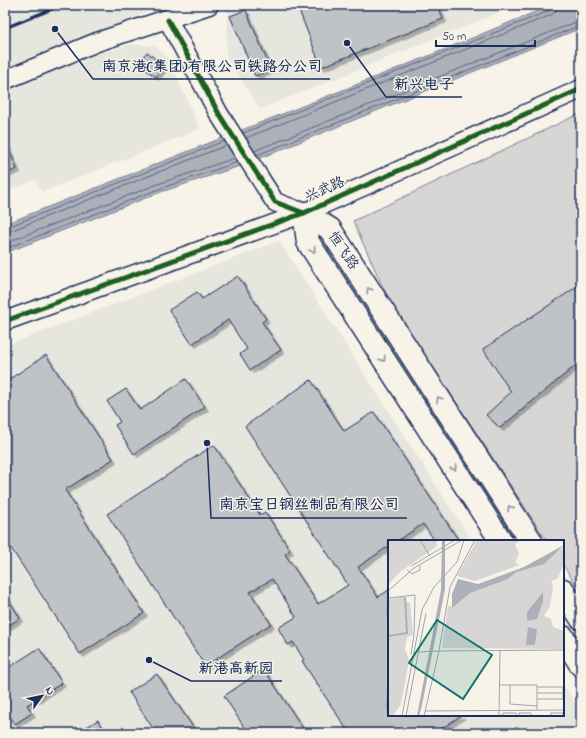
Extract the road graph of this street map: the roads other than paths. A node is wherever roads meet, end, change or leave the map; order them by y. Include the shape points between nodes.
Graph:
1 (209, 5) edge
2 (168, 20) junction
3 (5, 80) edge
4 (581, 89) edge
5 (304, 213) junction
6 (5, 322) edge
7 (500, 540) edge
8 (530, 540) edge
9 (564, 592) edge
10 (581, 618) edge
11 (564, 639) edge
12 (581, 665) edge

1 - 2 street
2 - 3 street via 97,42
2 - 5 street via 219,114 275,202
4 - 5 street, 兴武路
5 - 6 street, 兴武路
5 -> 7 main road, 恒飞路 via 308,242
8 -> 5 main road, 恒飞路 via 330,229
9 - 10 main road
11 - 12 main road

